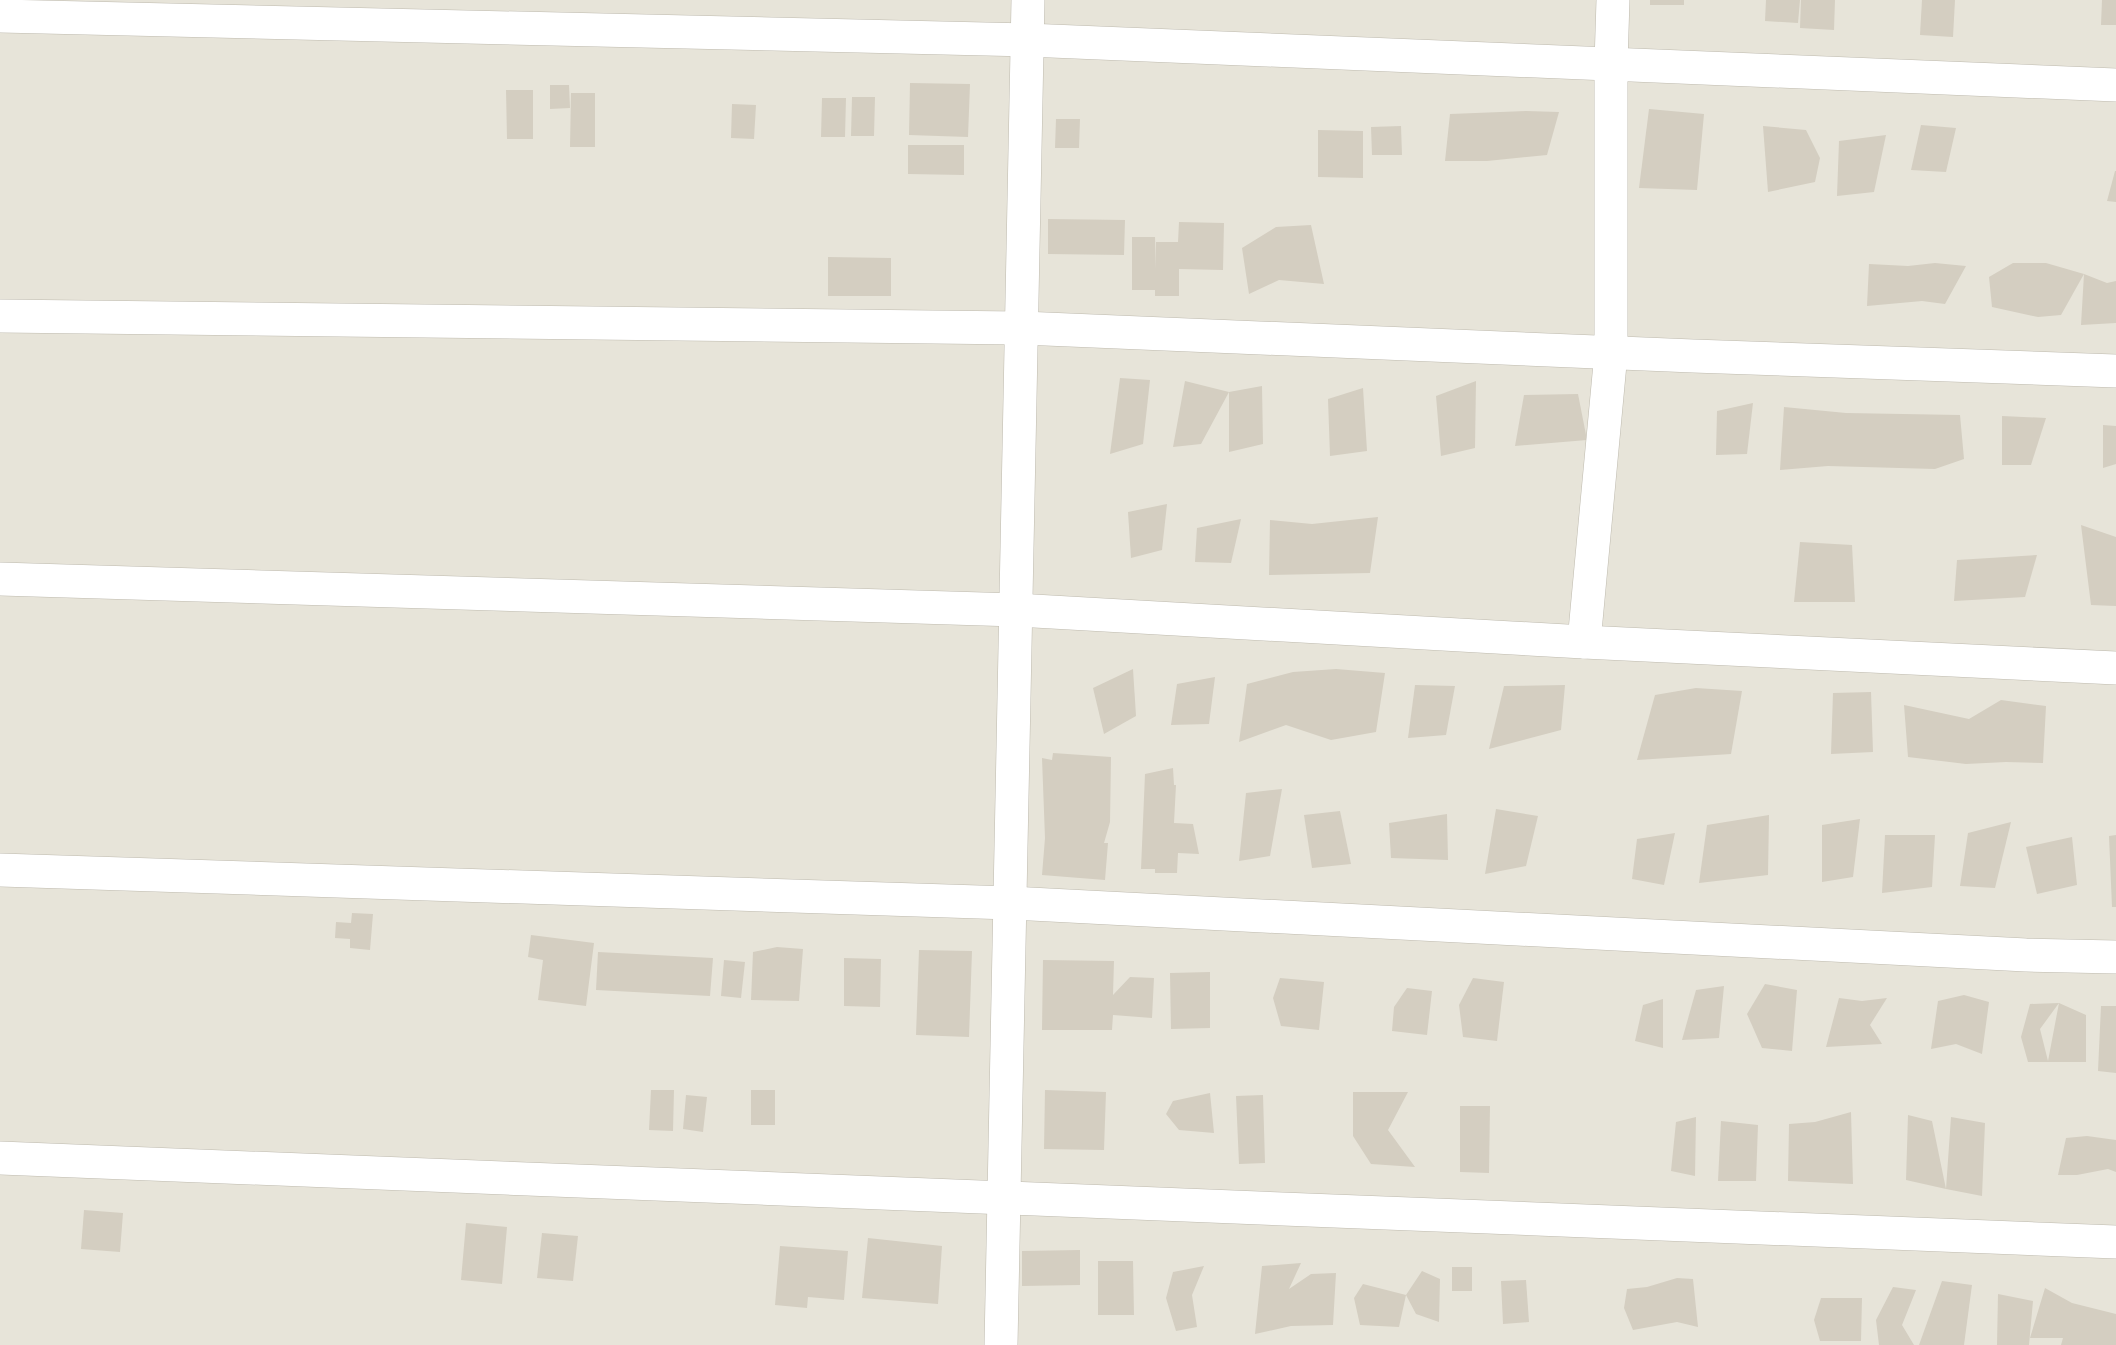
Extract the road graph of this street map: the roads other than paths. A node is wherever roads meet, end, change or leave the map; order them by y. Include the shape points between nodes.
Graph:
1 (1028, 0) edge
2 (1613, 0) edge
3 (0, 16) edge
4 (1027, 40) junction
5 (1611, 63) junction
6 (2116, 85) edge
7 (0, 316) edge
8 (1022, 328) junction
9 (1611, 353) junction
10 (2116, 371) edge
11 (0, 579) edge
12 (1016, 610) junction
13 (1584, 642) junction
14 (2116, 668) edge
15 (0, 870) edge
16 (1010, 903) junction
17 (2116, 957) edge
18 (0, 1158) edge
19 (1004, 1198) junction
20 (2116, 1242) edge
21 (1001, 1345) edge

1 - 4 street
2 - 5 street
3 - 4 street
4 - 5 street
4 - 8 street
5 - 6 street
5 - 9 street
7 - 8 street
8 - 9 street
8 - 12 street
9 - 10 street
9 - 13 street
11 - 12 street
12 - 13 street
12 - 16 street
13 - 14 street
15 - 16 street
16 - 17 street
16 - 19 street
18 - 19 street
19 - 20 street
19 - 21 street

